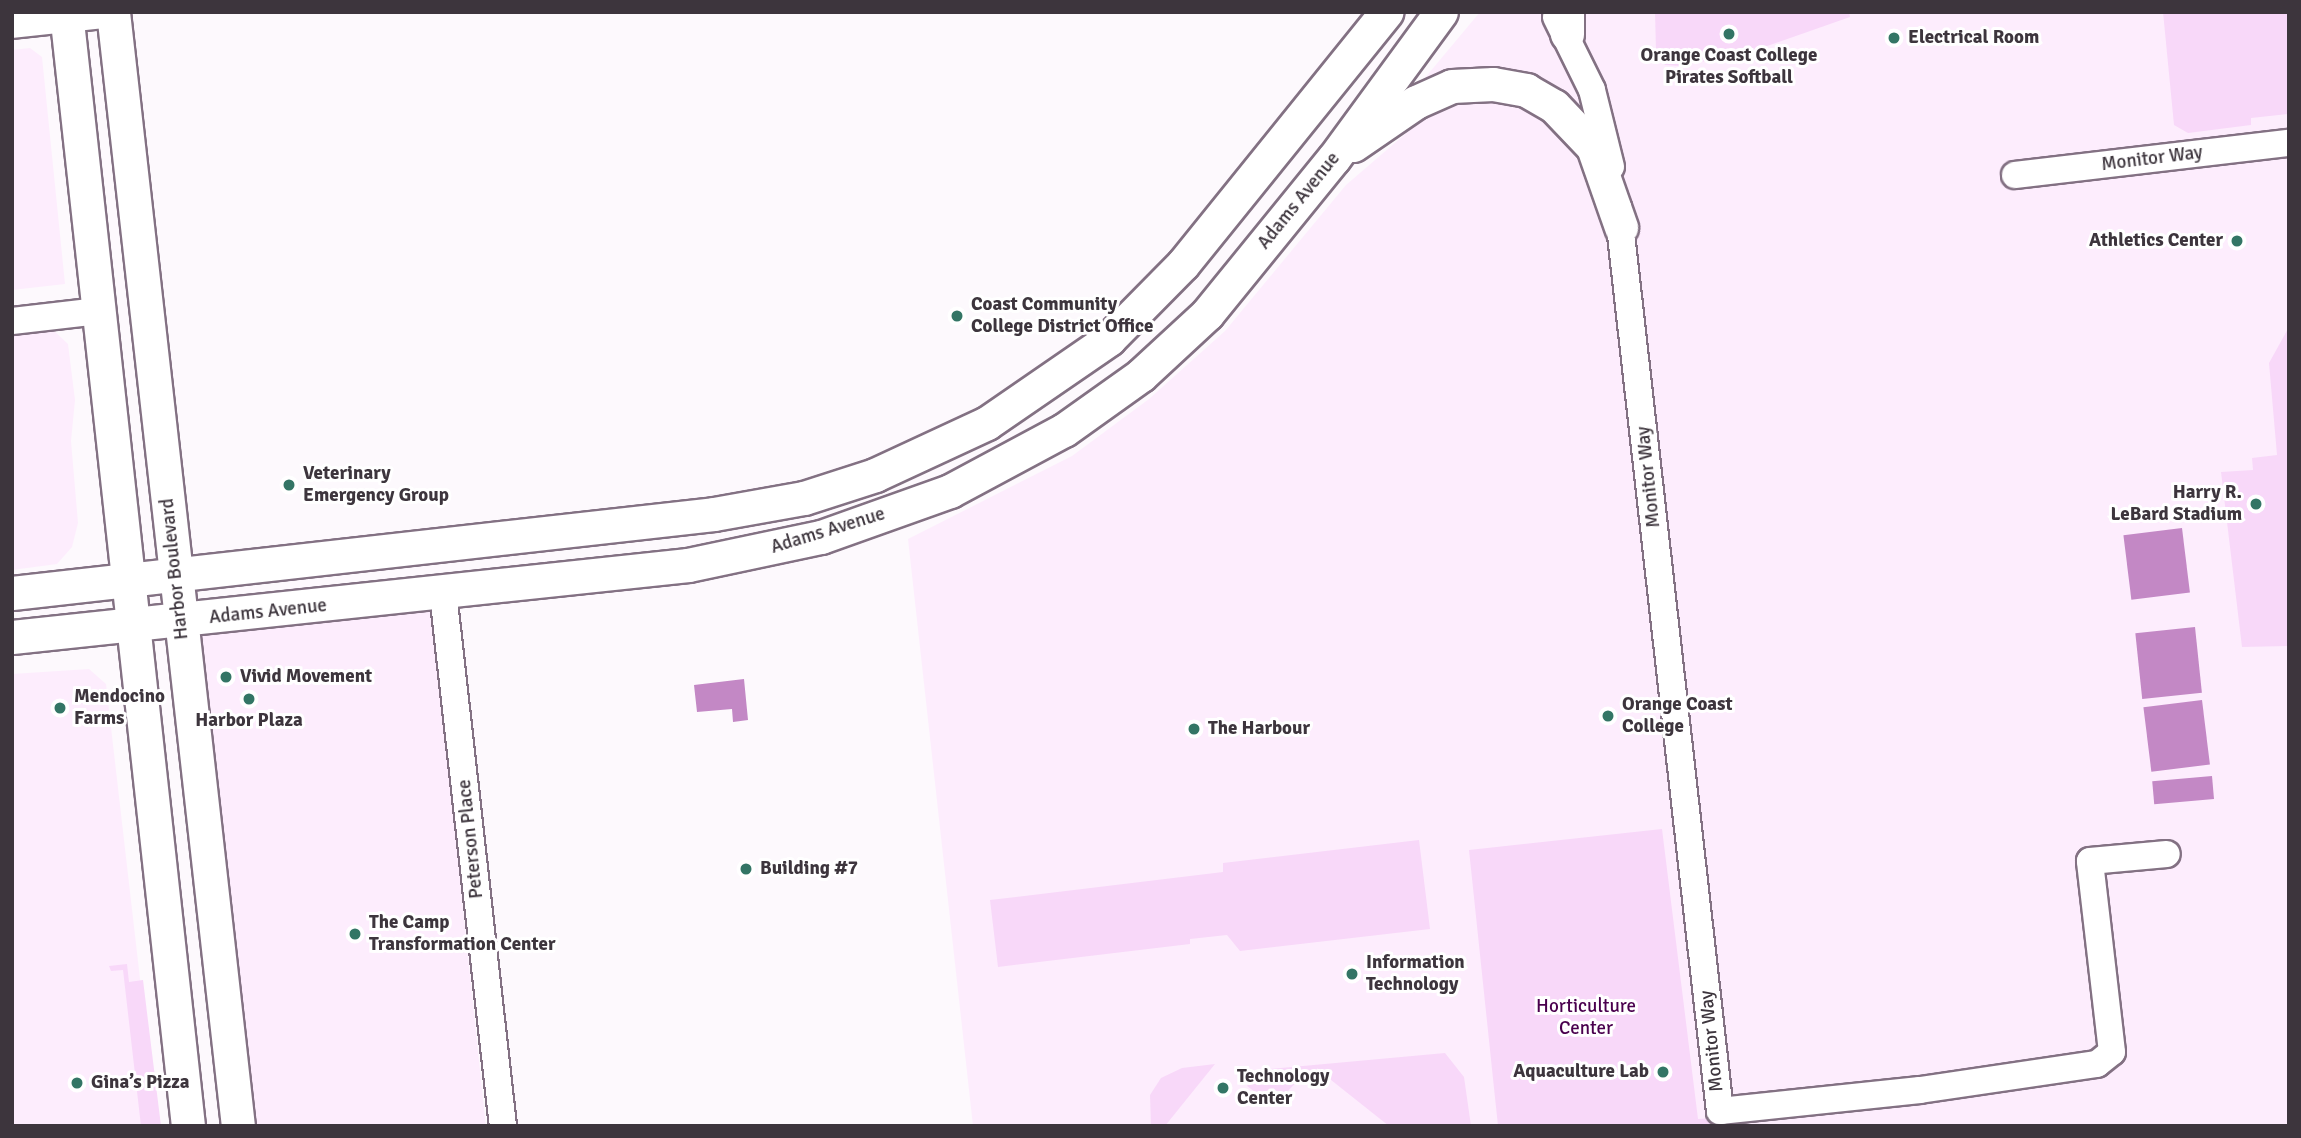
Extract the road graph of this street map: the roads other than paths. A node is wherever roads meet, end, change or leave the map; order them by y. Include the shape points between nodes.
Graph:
1 (1386, 12) edge
2 (1441, 12) edge
3 (113, 13) edge
4 (67, 15) edge
5 (1563, 19) edge
6 (12, 25) edge
7 (2289, 143) edge
8 (1334, 158) junction
9 (2015, 175) dead end
10 (1621, 227) junction
11 (98, 311) junction
12 (12, 321) edge
13 (875, 475) junction
14 (890, 512) junction
15 (605, 525) junction
16 (611, 574) junction
17 (176, 578) junction
18 (128, 582) junction
19 (12, 593) edge
20 (443, 593) junction
21 (180, 622) junction
22 (132, 627) junction
23 (12, 637) edge
24 (2167, 854) dead end
25 (188, 1126) edge
26 (238, 1126) edge
27 (503, 1126) edge

1 - 13 main road, Adams Avenue via 1183,264 1109,339 988,423
2 - 8 main road, Adams Avenue
3 - 4 street
3 - 17 main road, Harbor Boulevard
4 - 6 street
4 - 11 main road
5 - 10 street via 1592,90
7 - 9 street, Monitor Way
8 - 10 main road via 1416,102 1452,86 1493,84 1526,90 1554,106 1593,147
8 - 14 main road, Adams Avenue via 1207,314 1141,375 1064,430 950,491
10 - 24 street, Monitor Way via 1720,1111 1920,1090 2097,1064 2112,1052 2090,860
11 - 12 street
11 - 18 main road
13 - 14 main road
13 - 15 main road, Adams Avenue via 804,498 714,514
14 - 16 main road, Adams Avenue via 776,549
15 - 16 main road
15 - 17 main road, Adams Avenue
15 - 20 main road via 567,548 488,557 458,568 446,579
16 - 20 main road, Adams Avenue
17 - 18 main road, Adams Avenue
17 - 21 main road, Harbor Boulevard
18 - 19 main road, Adams Avenue
18 - 22 main road
20 - 21 main road, Adams Avenue
20 - 27 street, Peterson Place
21 - 22 main road, Adams Avenue
21 - 26 main road, Harbor Boulevard
22 - 23 main road, Adams Avenue
22 - 25 main road

